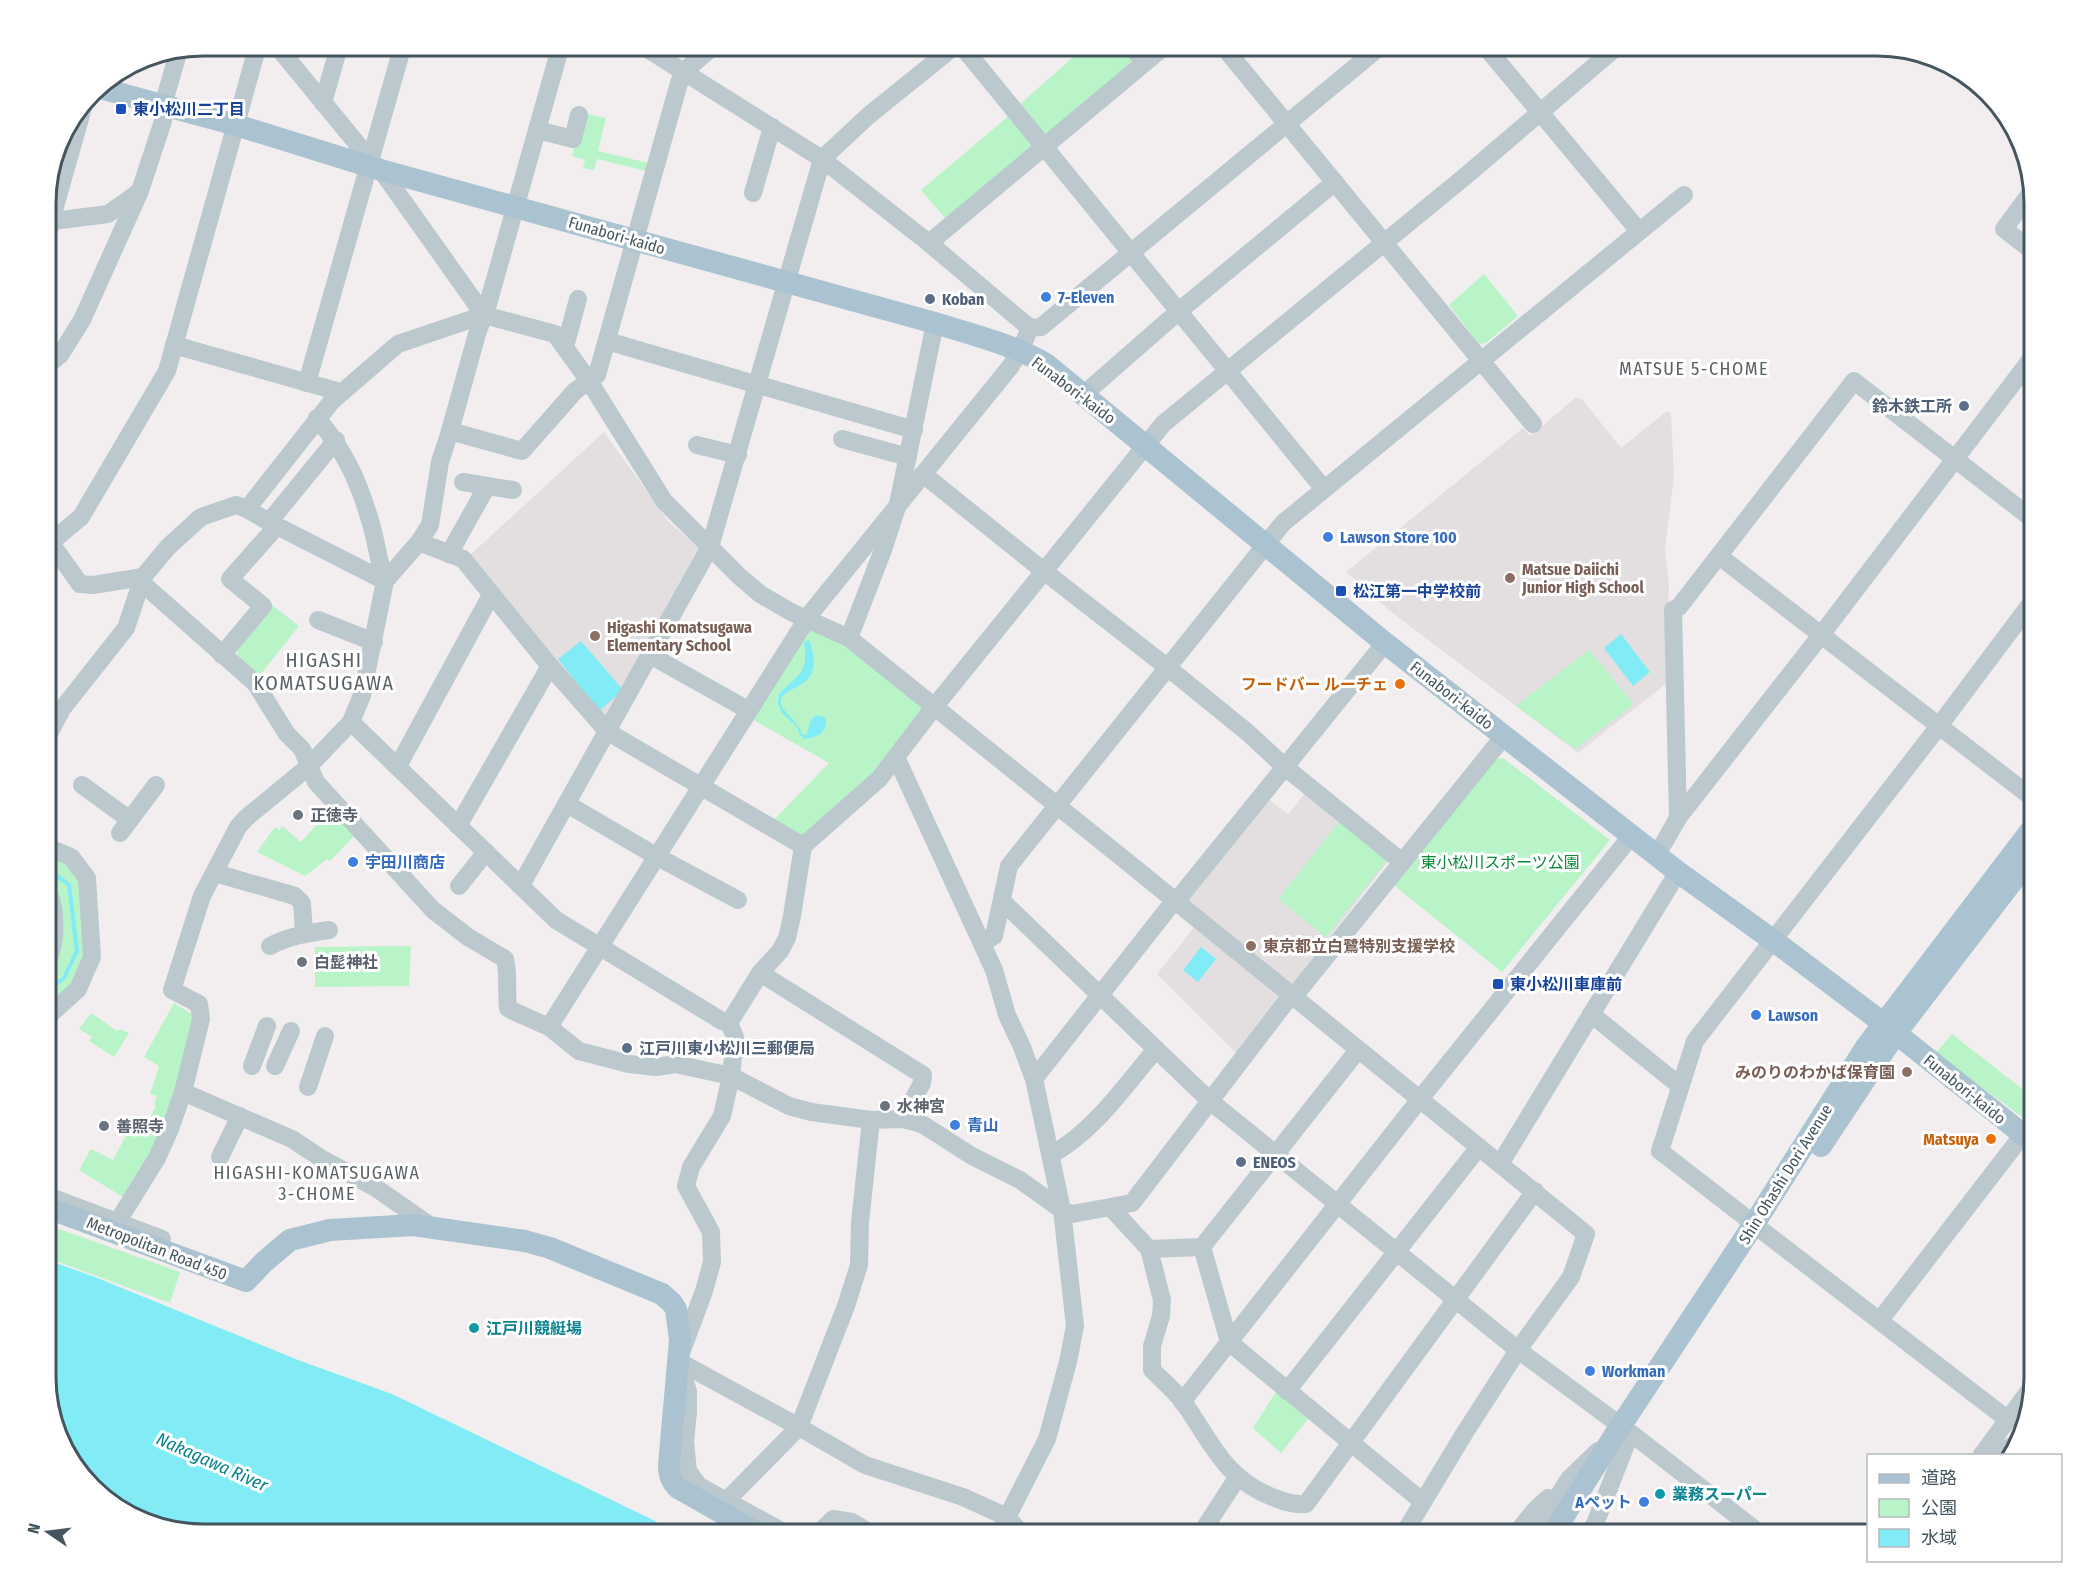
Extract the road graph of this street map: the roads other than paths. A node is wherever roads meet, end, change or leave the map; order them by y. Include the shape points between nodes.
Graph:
1 (255, 56) edge
2 (285, 56) edge
3 (336, 56) edge
4 (400, 56) edge
5 (558, 56) edge
6 (658, 56) edge
7 (702, 56) edge
8 (944, 56) edge
9 (967, 56) edge
10 (1139, 56) edge
11 (1152, 56) edge
12 (1231, 56) edge
13 (1368, 56) edge
14 (1493, 56) edge
15 (1606, 56) edge
16 (177, 58) edge
17 (1144, 62) junction
18 (683, 72) junction
19 (108, 90) edge
20 (323, 103) junction
21 (163, 105) junction
22 (1541, 113) junction
23 (579, 115) dead end
24 (81, 120) edge
25 (1287, 122) junction
26 (236, 125) junction
27 (772, 127) junction
28 (537, 130) junction
29 (1044, 146) junction
30 (822, 159) junction
31 (375, 167) junction
32 (1335, 182) junction
33 (140, 191) junction
34 (753, 193) dead end
35 (1684, 195) dead end
36 (2024, 202) edge
37 (516, 206) junction
38 (56, 210) edge
39 (56, 221) edge
40 (1639, 231) junction
41 (635, 239) junction
42 (929, 243) junction
43 (1383, 243) junction
44 (2024, 244) edge
45 (1131, 251) junction
46 (786, 282) junction
47 (578, 299) dead end
48 (1179, 311) junction
49 (484, 315) junction
50 (935, 323) junction
51 (1030, 328) junction
52 (607, 341) junction
53 (174, 345) junction
54 (565, 347) junction
55 (1020, 351) junction
56 (56, 358) edge
57 (1480, 360) junction
58 (2024, 369) edge
59 (1228, 371) junction
60 (589, 381) junction
61 (307, 382) junction
62 (758, 385) junction
63 (340, 392) junction
64 (1083, 395) junction
65 (317, 418) junction
66 (1533, 424) dead end
67 (914, 430) junction
68 (450, 431) junction
69 (842, 439) dead end
70 (336, 441) junction
71 (697, 445) dead end
72 (1145, 445) junction
73 (738, 455) junction
74 (908, 457) junction
75 (1955, 460) junction
76 (924, 474) junction
77 (463, 482) dead end
78 (487, 486) junction
79 (1324, 489) junction
80 (513, 490) dead end
81 (898, 504) junction
82 (247, 509) junction
83 (2024, 513) edge
84 (273, 524) junction
85 (56, 534) edge
86 (419, 542) junction
87 (1266, 545) junction
88 (710, 547) junction
89 (56, 550) edge
90 (449, 554) junction
91 (1719, 556) junction
92 (1045, 572) junction
93 (142, 580) junction
94 (385, 580) junction
95 (491, 595) junction
96 (2024, 613) edge
97 (807, 619) junction
98 (318, 620) dead end
99 (1821, 635) junction
100 (849, 638) junction
101 (374, 642) junction
102 (1385, 643) junction
103 (222, 655) junction
104 (650, 656) junction
105 (550, 666) junction
106 (1167, 667) junction
107 (935, 706) junction
108 (748, 710) junction
109 (56, 720) edge
110 (351, 722) junction
111 (1939, 726) junction
112 (608, 732) junction
113 (1504, 736) junction
114 (896, 757) junction
115 (398, 766) junction
116 (308, 767) junction
117 (1285, 767) junction
118 (82, 785) dead end
119 (156, 785) dead end
120 (701, 787) junction
121 (2024, 792) edge
122 (567, 804) junction
123 (1057, 805) junction
124 (1678, 818) junction
125 (458, 826) junction
126 (1632, 835) junction
127 (2024, 840) edge
128 (802, 846) junction
129 (56, 851) edge
130 (486, 852) junction
131 (1656, 854) junction
132 (656, 856) junction
133 (1402, 862) junction
134 (2024, 865) edge
135 (1678, 872) junction
136 (215, 873) junction
137 (521, 885) junction
138 (459, 886) dead end
139 (738, 900) dead end
140 (1002, 901) junction
141 (1174, 901) junction
142 (329, 930) dead end
143 (304, 933) junction
144 (1774, 940) junction
145 (982, 943) junction
146 (270, 946) dead end
147 (599, 948) junction
148 (760, 973) junction
149 (1100, 995) junction
150 (1291, 996) junction
151 (56, 1009) edge
152 (1591, 1014) junction
153 (729, 1023) junction
154 (267, 1026) dead end
155 (549, 1027) junction
156 (1889, 1028) junction
157 (291, 1031) dead end
158 (325, 1036) dead end
159 (1156, 1049) junction
160 (1358, 1050) junction
161 (252, 1066) dead end
162 (275, 1066) dead end
163 (731, 1076) junction
164 (1034, 1079) junction
165 (1680, 1086) junction
166 (308, 1087) dead end
167 (183, 1092) junction
168 (1420, 1099) junction
169 (1210, 1101) junction
170 (240, 1116) junction
171 (903, 1119) junction
172 (871, 1120) junction
173 (2024, 1127) edge
174 (2024, 1141) edge
175 (1479, 1147) junction
176 (1276, 1154) junction
177 (1051, 1155) junction
178 (220, 1157) dead end
179 (1500, 1164) junction
180 (1535, 1191) junction
181 (56, 1204) edge
182 (1338, 1204) junction
183 (56, 1205) edge
184 (1111, 1208) junction
185 (1062, 1210) junction
186 (118, 1221) junction
187 (432, 1227) junction
188 (1759, 1228) junction
189 (1202, 1247) junction
190 (1149, 1249) junction
191 (1397, 1251) junction
192 (252, 1276) junction
193 (1456, 1299) junction
194 (1880, 1320) junction
195 (1229, 1342) junction
196 (1518, 1350) junction
197 (678, 1361) junction
198 (1287, 1391) junction
199 (2023, 1399) edge
200 (1182, 1402) junction
201 (2007, 1419) junction
202 (800, 1426) junction
203 (1623, 1434) junction
204 (1351, 1443) junction
205 (1981, 1454) edge
206 (1237, 1478) junction
207 (1569, 1479) junction
208 (725, 1502) junction
209 (1423, 1502) junction
210 (1007, 1517) junction
211 (742, 1524) edge
212 (768, 1524) edge
213 (828, 1524) edge
214 (855, 1524) edge
215 (1004, 1524) edge
216 (1013, 1524) edge
217 (1211, 1524) edge
218 (1410, 1524) edge
219 (1524, 1524) edge
220 (1540, 1524) edge
221 (1577, 1524) edge
222 (1747, 1524) edge

1 - 26 street
2 - 20 street
3 - 20 street
4 - 31 street
5 - 28 street
6 - 18 street
7 - 18 street
8 - 30 street via 868,116
9 - 29 street
10 - 17 street
11 - 17 street
12 - 25 street
13 - 25 street
14 - 22 street
15 - 22 street
16 - 21 street
17 - 29 street
18 - 27 street
18 - 41 street
19 - 21 main road, Funabori-kaido
20 - 31 street
21 - 26 main road, Funabori-kaido
21 - 33 street via 163,121
22 - 40 street
22 - 43 street
23 - 28 street via 573,139
24 - 38 street
25 - 32 street
25 - 45 street
26 - 31 main road, Funabori-kaido
26 - 53 street
27 - 30 street
27 - 34 street
28 - 37 street
29 - 42 street
29 - 45 street
30 - 42 street
30 - 46 street
31 - 37 main road, Funabori-kaido
31 - 49 street
31 - 61 street
32 - 43 street
32 - 48 street
33 - 39 street via 108,214
33 - 56 street via 82,320
35 - 40 street
36 - 44 street via 2004,229
37 - 41 main road, Funabori-kaido
37 - 49 street
40 - 57 street
41 - 46 main road, Funabori-kaido
41 - 52 street
42 - 51 street
43 - 57 street
43 - 59 street
45 - 48 street
45 - 51 street via 1041,327
46 - 50 main road, Funabori-kaido
46 - 62 street
47 - 54 street
48 - 59 street
48 - 64 street
49 - 54 street via 555,334
49 - 63 street via 398,344
49 - 68 street
50 - 55 main road, Funabori-kaido
50 - 67 street
51 - 55 street
52 - 60 street via 597,375
52 - 62 street
53 - 61 street
53 - 85 street via 167,371 81,517
54 - 60 street
55 - 64 main road, Funabori-kaido via 1046,364
55 - 76 street
57 - 66 street
57 - 79 street
58 - 75 street
59 - 72 street via 1163,424
59 - 79 street
60 - 68 street via 575,391 522,451
60 - 88 street via 664,501
61 - 63 street
62 - 67 street
62 - 73 street
63 - 65 street
64 - 72 main road, Funabori-kaido
65 - 70 street
65 - 82 street
67 - 74 street
68 - 86 street via 440,462 430,525
69 - 74 street
70 - 84 street
70 - 94 street via 354,473
71 - 73 street
72 - 87 main road, Funabori-kaido
72 - 92 street
73 - 88 street
74 - 81 street
75 - 83 street
75 - 91 street via 1854,381
75 - 99 street
76 - 81 street
76 - 92 street
77 - 78 street
78 - 80 street
78 - 90 street
79 - 87 street via 1283,523
81 - 97 street
81 - 100 street
82 - 84 street
82 - 93 street via 236,505 201,517 168,547
84 - 94 street
84 - 103 street via 230,579 263,606
86 - 90 street
86 - 94 street
87 - 102 main road, Funabori-kaido
87 - 106 street
88 - 97 street via 760,594
88 - 104 street
89 - 93 street via 80,584
90 - 95 street via 463,559
91 - 99 street
91 - 124 street via 1673,610
92 - 106 street
92 - 107 street
93 - 103 street
93 - 109 street via 126,628
94 - 101 street
95 - 105 street
95 - 115 street
96 - 111 street
97 - 100 street
97 - 108 street
98 - 101 street
99 - 111 street
99 - 124 street
100 - 107 street
101 - 110 street via 362,695
102 - 113 main road, Funabori-kaido
102 - 117 street
103 - 116 street via 255,683 287,734 302,749
104 - 108 street
104 - 112 street
105 - 112 street
105 - 125 street
106 - 117 street
106 - 123 street
107 - 114 street
107 - 123 street
108 - 120 street
110 - 115 street
110 - 116 street
111 - 121 street
111 - 144 street
112 - 120 street
112 - 122 street
113 - 126 main road, Funabori-kaido
113 - 133 street
114 - 128 street via 879,779
114 - 145 street
115 - 125 street
116 - 136 street via 238,827
116 - 155 street via 323,790 433,910 468,937 505,958 508,1008
117 - 133 street
117 - 141 street
118 - 119 street via 125,827
120 - 128 street
120 - 132 street
122 - 132 street
122 - 137 street
123 - 140 street via 1009,866
123 - 141 street
124 - 131 street
125 - 130 street
126 - 131 main road, Funabori-kaido
126 - 168 street
127 - 156 main road, Shin Ohashi Dori Avenue
128 - 148 street via 787,938
129 - 151 street via 70,857 87,878 92,957 78,988
130 - 137 street
130 - 138 street
131 - 135 main road, Funabori-kaido
132 - 139 street
132 - 147 street
133 - 150 street
134 - 156 main road, Shin Ohashi Dori Avenue
135 - 144 main road, Funabori-kaido
135 - 152 street
136 - 143 street via 295,896 302,903
136 - 167 street via 202,896 172,990 199,1004 201,1019
137 - 147 street via 556,920
140 - 145 street via 994,936
140 - 149 street
141 - 149 street
141 - 150 street
142 - 143 street
143 - 146 street
144 - 156 main road, Funabori-kaido
144 - 165 street via 1695,1041
145 - 164 street
147 - 153 street
147 - 155 street
148 - 153 street
148 - 171 street via 923,1075
149 - 159 street
149 - 164 street
150 - 160 street
150 - 169 street
152 - 165 street
152 - 179 street
153 - 163 street via 735,1037
154 - 161 street
155 - 163 street via 579,1051 628,1064 675,1064
156 - 173 main road, Funabori-kaido
156 - 188 main road, Shin Ohashi Dori Avenue
157 - 162 street
158 - 166 street
159 - 169 street
159 - 177 street via 1099,1118
160 - 168 street
160 - 176 street
163 - 172 street via 789,1106
163 - 197 street via 722,1116 691,1167 686,1186 711,1232 712,1262
164 - 177 street
165 - 188 street via 1660,1151
167 - 170 street
167 - 186 street via 157,1158
168 - 175 street
168 - 182 street
169 - 176 street
169 - 184 street via 1132,1203
170 - 178 street
170 - 187 street via 292,1139 376,1188
171 - 172 street
171 - 185 street via 922,1124 1020,1180
172 - 202 street via 860,1222 860,1265
174 - 194 street
175 - 179 street
175 - 191 street
176 - 182 street
176 - 189 street
177 - 185 street
179 - 180 street
180 - 193 street
180 - 196 street via 1586,1234 1571,1277
181 - 186 street
182 - 191 street
182 - 195 street
183 - 192 main road, Metropolitan Road 450 via 246,1281
184 - 185 street via 1071,1214
184 - 190 street
185 - 210 street via 1075,1326 1047,1439
186 - 192 street
187 - 192 main road via 395,1224 306,1235 278,1249
187 - 197 main road via 542,1245 662,1294 675,1309 680,1340
188 - 194 street
188 - 203 main road, Shin Ohashi Dori Avenue
189 - 190 street
189 - 195 street
190 - 200 street via 1162,1300 1152,1346 1152,1370
191 - 193 street
191 - 198 street
193 - 196 street
193 - 204 street
194 - 201 street
195 - 198 street
195 - 200 street
196 - 203 street
196 - 209 street
197 - 202 street
197 - 208 street via 688,1391 688,1471 699,1486
197 - 211 main road via 669,1465 672,1482
198 - 204 street
199 - 201 street
200 - 206 street
201 - 205 street
202 - 208 street
202 - 210 street via 865,1466 963,1497
203 - 207 street
203 - 221 main road, Shin Ohashi Dori Avenue
203 - 222 street
204 - 206 street via 1306,1504 1293,1505 1261,1493
204 - 209 street
206 - 217 street
207 - 219 street
207 - 220 street
208 - 212 street
209 - 218 street
210 - 215 street
210 - 216 street
213 - 214 street via 833,1519

